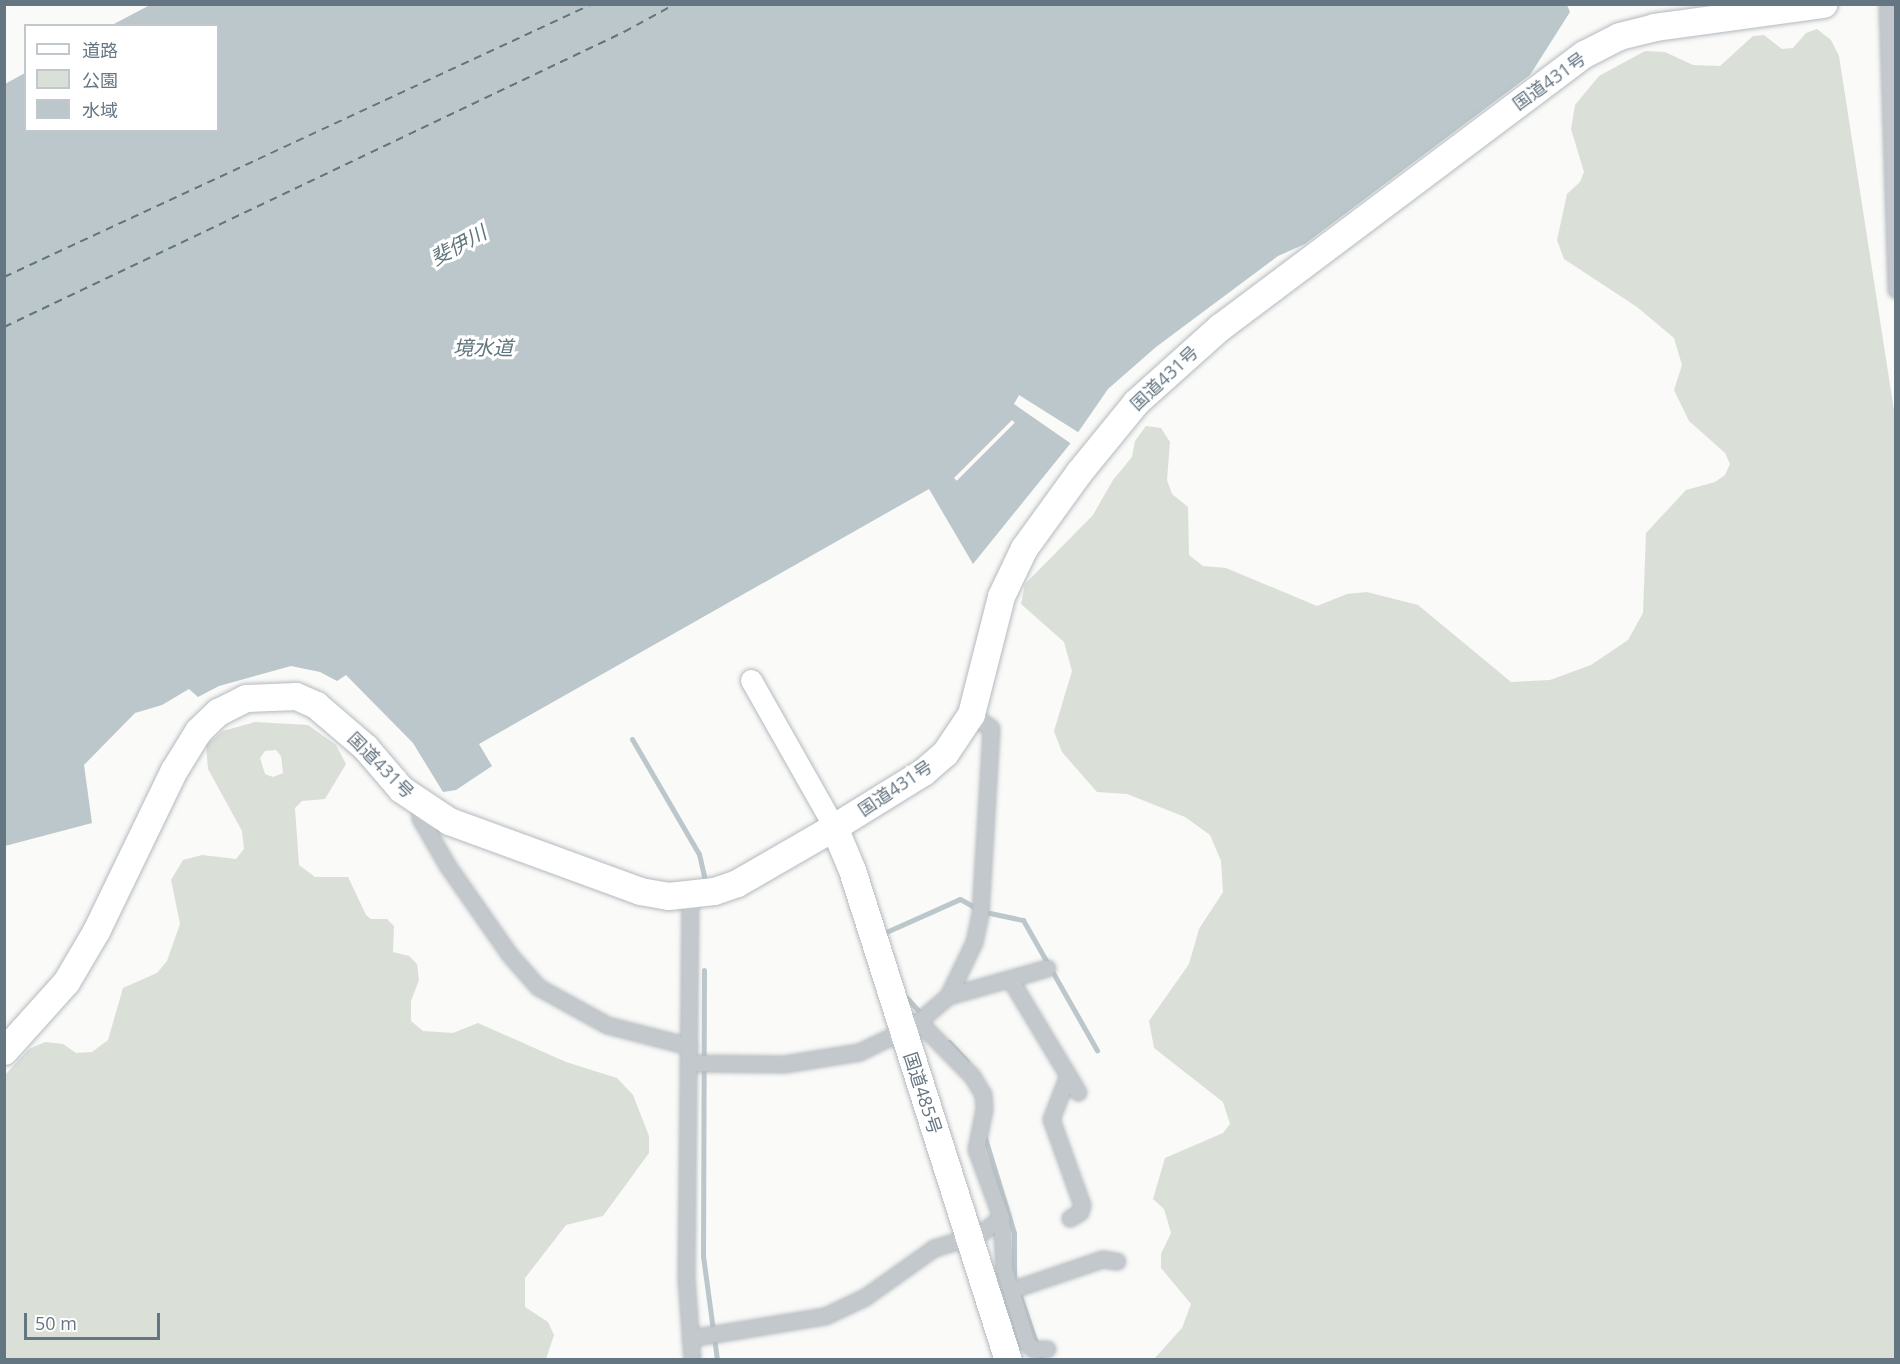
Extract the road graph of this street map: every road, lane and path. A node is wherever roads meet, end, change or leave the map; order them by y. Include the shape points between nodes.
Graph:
1 (1823, 4) edge
2 (1887, 4) edge
3 (1896, 290) edge
4 (751, 681) dead end
5 (971, 714) junction
6 (419, 802) junction
7 (834, 827) junction
8 (690, 894) junction
9 (1047, 968) dead end
10 (1010, 979) junction
11 (948, 996) junction
12 (917, 1023) junction
13 (688, 1046) junction
14 (4, 1051) edge
15 (699, 1063) junction
16 (1068, 1075) junction
17 (1078, 1092) dead end
18 (1001, 1217) junction
19 (1070, 1218) dead end
20 (980, 1234) dead end
21 (957, 1241) dead end
22 (1117, 1261) dead end
23 (1011, 1290) junction
24 (705, 1335) junction
25 (1047, 1349) dead end
26 (692, 1359) edge
27 (1008, 1359) edge

1 - 5 highway, 国道431号 via 1654,27 1619,36 1584,54 1220,327 1136,402 1024,548 1001,596
2 - 3 street
4 - 7 street
5 - 7 highway, 国道431号 via 945,753 923,772
5 - 11 street via 991,728 980,915 974,942
6 - 8 highway, 国道431号 via 449,821 640,891
6 - 13 street via 420,818 447,865 509,954 538,987 607,1025
6 - 14 highway, 国道431号 via 350,733 316,705 296,696 246,698 218,712 198,731 174,770 96,931 66,982
7 - 8 highway, 国道431号 via 737,883
7 - 12 highway, 国道485号
8 - 13 street
9 - 10 street
10 - 11 street
10 - 16 street
11 - 12 street
12 - 15 street via 859,1052 784,1064
12 - 18 street via 972,1076 982,1094 984,1109 976,1149
12 - 27 highway, 国道485号
13 - 15 street
15 - 24 street via 686,1278
16 - 17 street
16 - 19 street via 1051,1119 1082,1204 1080,1212
18 - 20 street
18 - 23 street via 1004,1268
21 - 24 street via 934,1248 840,1310 815,1319
22 - 23 street via 1102,1259
23 - 25 street via 1027,1343 1033,1349
24 - 26 street

